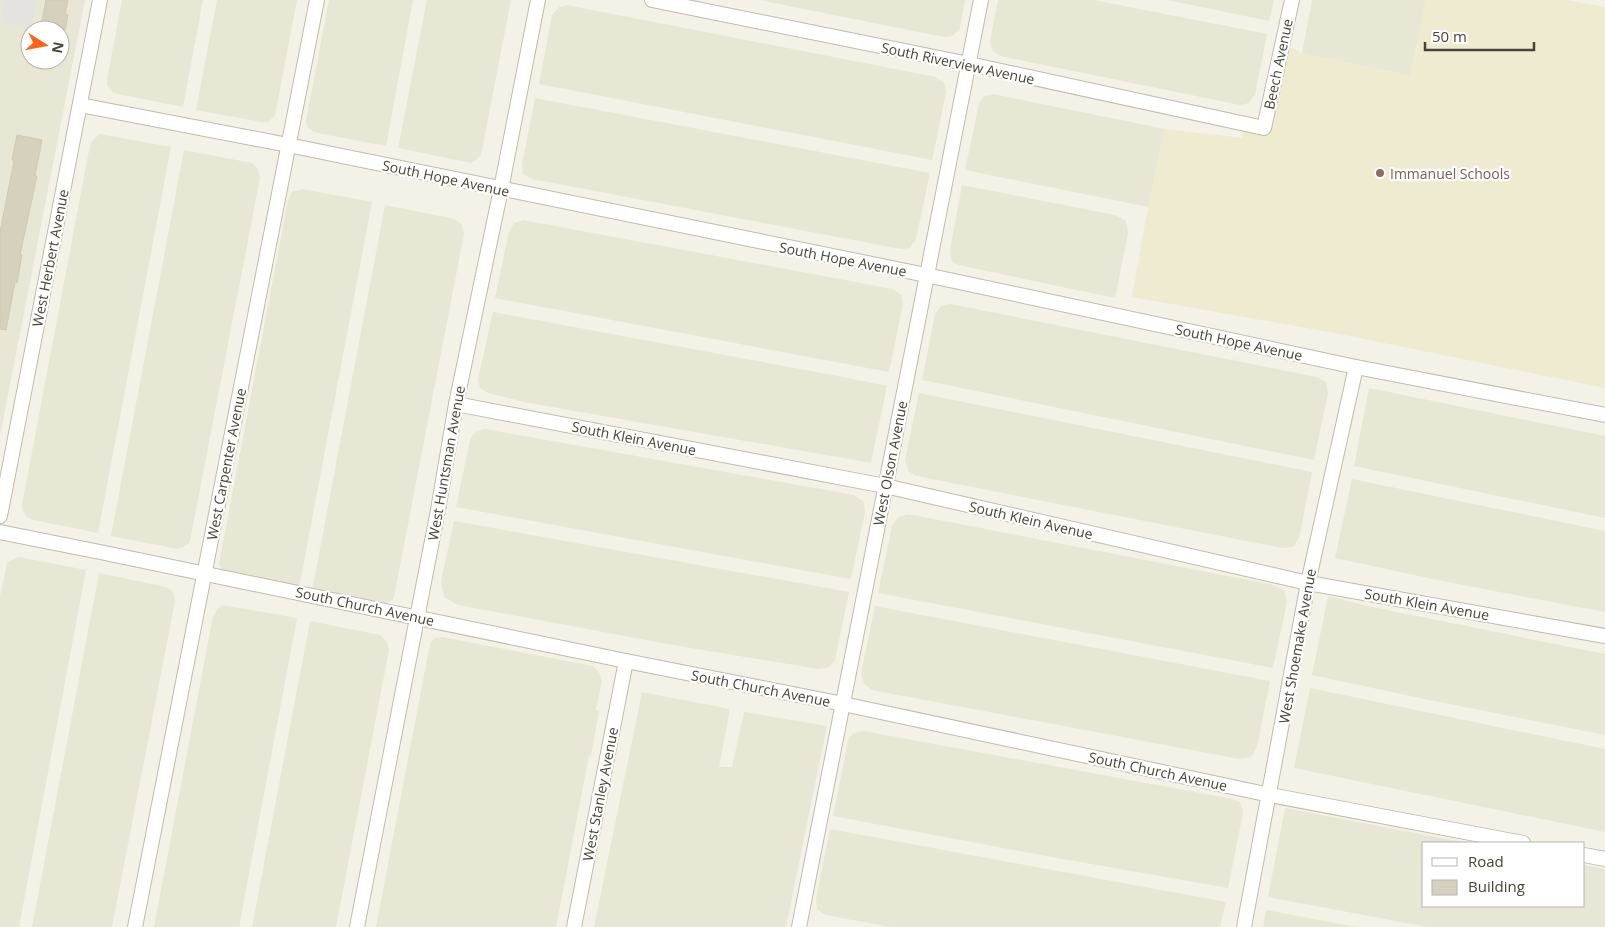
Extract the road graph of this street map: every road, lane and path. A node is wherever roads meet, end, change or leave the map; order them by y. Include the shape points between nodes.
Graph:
1 (100, 0) edge
2 (317, 0) edge
3 (538, 0) edge
4 (652, 0) edge
5 (980, 0) edge
6 (1292, 0) edge
7 (969, 64) junction
8 (80, 105) junction
9 (1264, 128) joint
10 (288, 145) junction
11 (501, 189) junction
12 (926, 275) junction
13 (1356, 367) junction
14 (456, 404) junction
15 (1605, 415) edge
16 (886, 486) junction
17 (0, 516) edge
18 (0, 532) edge
19 (204, 573) junction
20 (1308, 583) junction
21 (417, 617) junction
22 (1605, 636) edge
23 (626, 661) junction
24 (843, 704) junction
25 (1270, 795) junction
26 (1518, 842) edge
27 (1585, 855) edge
28 (1605, 859) edge
29 (135, 927) edge
30 (357, 927) edge
31 (574, 927) edge
32 (799, 927) edge
33 (1244, 927) edge

1 - 8 street, West Herbert Avenue
2 - 10 street, West Carpenter Avenue
3 - 11 street, West Huntsman Avenue
4 - 7 street, South Riverview Avenue
5 - 7 street, West Olson Avenue
6 - 9 street, Beech Avenue
7 - 9 street, South Riverview Avenue
7 - 12 street, West Olson Avenue
8 - 10 street, South Hope Avenue
8 - 17 street, West Herbert Avenue
10 - 11 street, South Hope Avenue
10 - 19 street, West Carpenter Avenue
11 - 12 street, South Hope Avenue
11 - 14 street, West Huntsman Avenue
12 - 13 street, South Hope Avenue
12 - 16 street, West Olson Avenue
13 - 15 street, South Hope Avenue
13 - 20 street, West Shoemake Avenue
14 - 16 street, South Klein Avenue
14 - 21 street, West Huntsman Avenue
16 - 20 street, South Klein Avenue
16 - 24 street, West Olson Avenue
18 - 19 street, South Church Avenue
19 - 21 street, South Church Avenue
19 - 29 street, West Carpenter Avenue
20 - 22 street, South Klein Avenue
20 - 25 street, West Shoemake Avenue
21 - 23 street, South Church Avenue
21 - 30 street, West Huntsman Avenue
23 - 24 street, South Church Avenue
23 - 31 street, West Stanley Avenue
24 - 25 street, South Church Avenue
24 - 32 street, West Olson Avenue
25 - 26 street, South Church Avenue
25 - 33 street, West Shoemake Avenue
27 - 28 street

